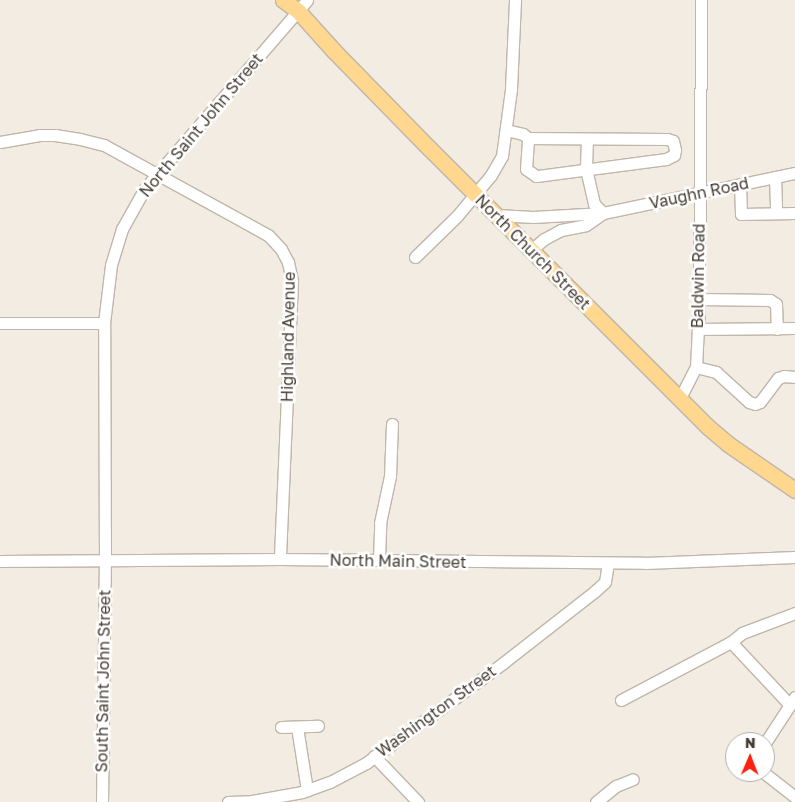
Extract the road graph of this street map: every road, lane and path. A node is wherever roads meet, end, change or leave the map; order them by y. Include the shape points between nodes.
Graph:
1 (283, 0) edge
2 (515, 0) edge
3 (700, 0) edge
4 (303, 6) edge
5 (506, 130) junction
6 (528, 138) junction
7 (587, 139) junction
8 (0, 142) edge
9 (586, 169) junction
10 (157, 173) junction
11 (795, 173) edge
12 (775, 177) junction
13 (740, 184) junction
14 (700, 192) junction
15 (475, 193) junction
16 (603, 213) junction
17 (776, 213) junction
18 (795, 213) edge
19 (497, 215) junction
20 (531, 250) junction
21 (415, 257) dead end
22 (699, 299) junction
23 (0, 323) edge
24 (104, 323) junction
25 (777, 328) junction
26 (795, 328) edge
27 (698, 329) junction
28 (696, 367) junction
29 (795, 377) edge
30 (680, 398) junction
31 (392, 424) dead end
32 (795, 490) edge
33 (795, 557) edge
34 (280, 559) junction
35 (379, 560) junction
36 (0, 561) edge
37 (105, 561) junction
38 (608, 563) junction
39 (795, 612) edge
40 (731, 642) junction
41 (621, 700) dead end
42 (792, 700) edge
43 (318, 726) dead end
44 (281, 727) dead end
45 (297, 727) junction
46 (772, 732) edge
47 (374, 756) junction
48 (633, 779) dead end
49 (775, 781) edge
50 (307, 790) junction
51 (795, 797) edge
52 (102, 802) edge
53 (228, 802) edge
54 (418, 802) edge
55 (596, 802) edge

1 - 4 main road, North Church Street
2 - 5 street
3 - 14 street, Baldwin Road
4 - 10 street, North Saint John Street
4 - 15 main road, North Church Street via 334,51
5 - 6 street
5 - 15 street via 499,164
6 - 7 street
6 - 9 street via 526,169 532,174
7 - 9 street
7 - 9 street via 666,139 672,142 675,150 666,158
8 - 10 street, Highland Avenue via 39,135 80,139 111,149
9 - 16 street via 594,204
10 - 24 street, North Saint John Street via 135,204 116,247
10 - 34 street, Highland Avenue via 269,236 288,262 292,281
11 - 12 street, Vaughn Road
12 - 13 street, Vaughn Road
12 - 17 street
13 - 14 street, Vaughn Road
13 - 17 street via 741,214
14 - 16 street, Vaughn Road
14 - 22 street, Baldwin Road
15 - 19 main road, North Church Street
15 - 21 street
16 - 19 street, Vaughn Road
16 - 20 street, Vaughn Road via 586,225 561,230
17 - 18 street
19 - 20 main road, North Church Street
20 - 30 main road, North Church Street
22 - 25 street via 770,300 776,304
22 - 27 street, Baldwin Road
23 - 24 street
24 - 37 street, North Saint John Street
25 - 26 street
25 - 27 street
27 - 28 street, Baldwin Road
28 - 29 street via 716,372 755,404 778,378
28 - 30 street, Baldwin Road
30 - 32 main road, North Church Street via 728,444
31 - 35 street via 390,476 380,523
33 - 38 street, North Main Street
34 - 35 street, North Main Street
34 - 37 street, North Main Street
35 - 38 street, North Main Street
36 - 37 street, North Main Street
37 - 52 street, South Saint John Street
38 - 47 street, Washington Street via 605,582 596,591
39 - 40 street via 742,633
40 - 41 street
40 - 42 street
42 - 46 street
43 - 45 street
44 - 45 street
45 - 50 street
47 - 50 street, Washington Street via 348,773
47 - 54 street
48 - 55 street via 616,786
49 - 51 street
50 - 53 street, Washington Street via 282,797

